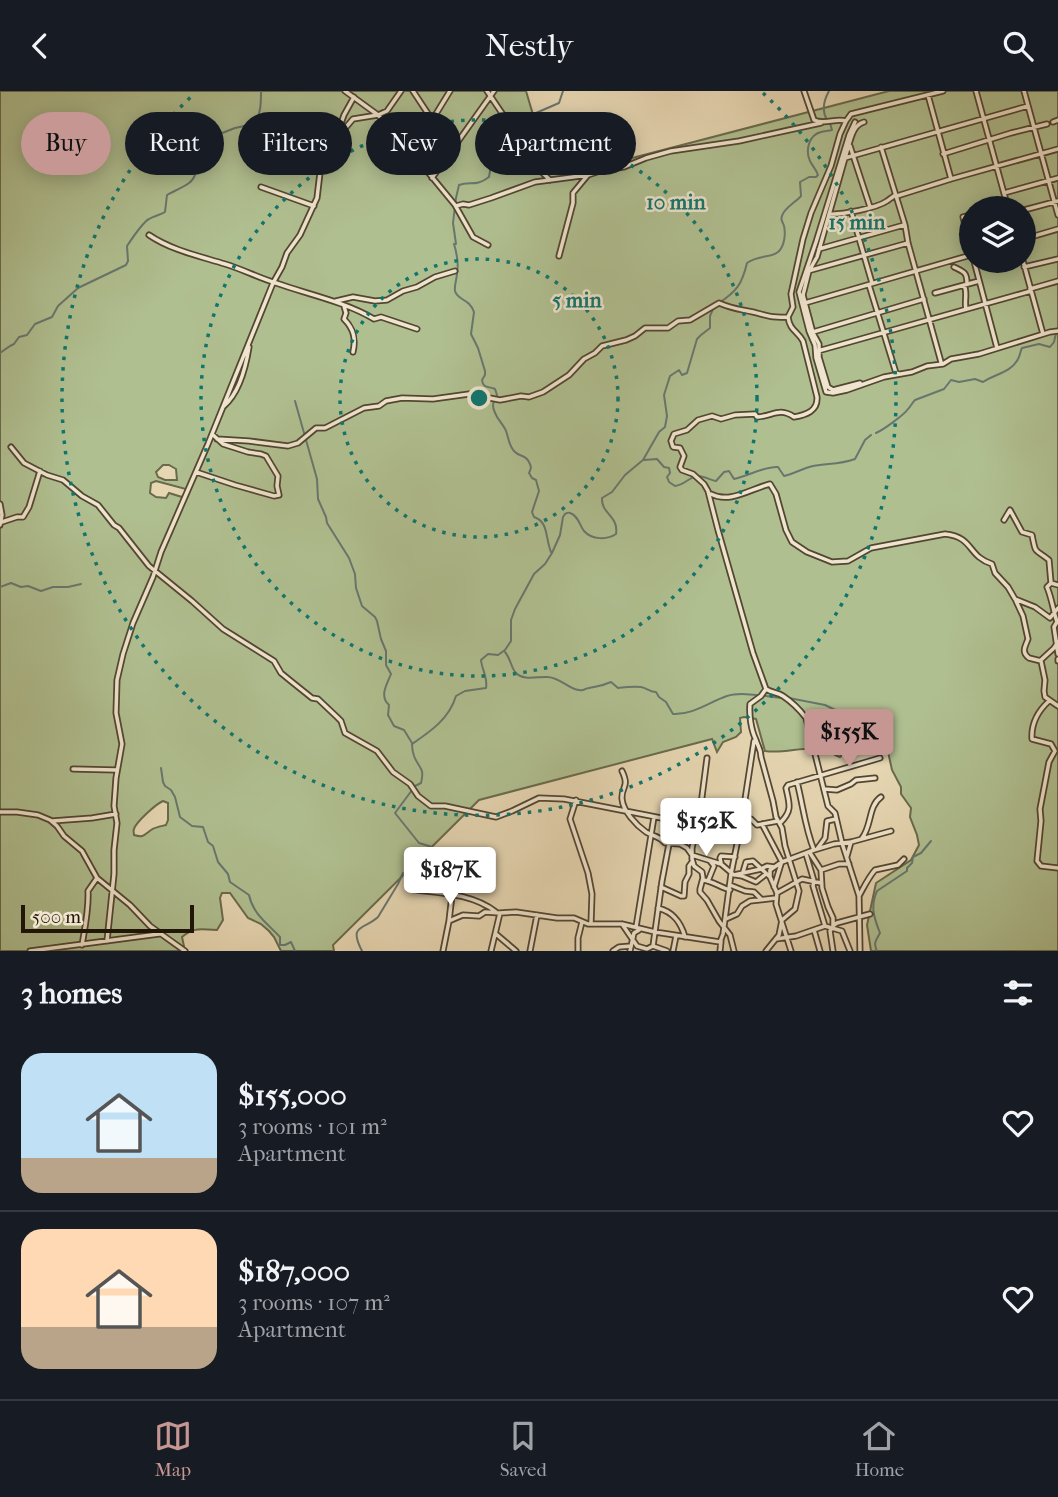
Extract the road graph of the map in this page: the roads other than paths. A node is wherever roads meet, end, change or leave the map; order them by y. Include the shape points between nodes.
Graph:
1 (346, 91) edge
2 (401, 91) edge
3 (413, 91) edge
4 (450, 91) edge
5 (488, 91) edge
6 (494, 91) edge
7 (804, 91) edge
8 (943, 91) edge
9 (983, 91) edge
10 (1024, 91) edge
11 (976, 92) edge
12 (928, 95) junction
13 (491, 96) junction
14 (354, 97) junction
15 (1028, 106) junction
16 (346, 112) edge
17 (374, 112) edge
18 (385, 112) edge
19 (426, 112) edge
20 (437, 112) edge
21 (984, 119) junction
22 (846, 121) junction
23 (855, 122) dead end
24 (864, 122) dead end
25 (821, 123) junction
26 (1047, 124) dead end
27 (1034, 127) junction
28 (937, 132) junction
29 (461, 138) edge
30 (989, 140) junction
31 (849, 144) junction
32 (881, 147) junction
33 (1058, 149) edge
34 (1042, 153) junction
35 (943, 155) junction
36 (854, 156) junction
37 (843, 159) junction
38 (636, 162) edge
39 (997, 167) junction
40 (319, 175) edge
41 (430, 175) edge
42 (434, 175) edge
43 (588, 175) joint
44 (432, 178) junction
45 (1058, 178) edge
46 (951, 179) junction
47 (551, 181) junction
48 (1049, 181) junction
49 (261, 187) dead end
50 (1004, 194) joint
51 (896, 195) junction
52 (1056, 202) edge
53 (314, 207) junction
54 (456, 207) junction
55 (870, 207) junction
56 (1036, 207) edge
57 (851, 211) junction
58 (828, 214) junction
59 (1058, 215) edge
60 (905, 225) junction
61 (1058, 229) edge
62 (822, 231) junction
63 (149, 235) dead end
64 (1036, 235) edge
65 (859, 238) junction
66 (908, 243) junction
67 (488, 245) dead end
68 (818, 249) junction
69 (864, 255) junction
70 (559, 256) dead end
71 (959, 256) edge
72 (1058, 259) edge
73 (1036, 264) edge
74 (954, 267) dead end
75 (915, 270) junction
76 (455, 271) dead end
77 (808, 271) junction
78 (977, 273) edge
79 (1026, 273) edge
80 (805, 278) junction
81 (979, 281) junction
82 (1058, 281) edge
83 (274, 283) junction
84 (870, 284) junction
85 (966, 285) junction
86 (1031, 290) junction
87 (935, 293) dead end
88 (924, 299) junction
89 (335, 302) junction
90 (805, 303) junction
91 (986, 304) junction
92 (344, 306) junction
93 (966, 309) junction
94 (877, 313) junction
95 (788, 317) junction
96 (929, 319) junction
97 (417, 329) dead end
98 (1058, 331) edge
99 (813, 332) junction
100 (883, 333) junction
101 (1043, 334) junction
102 (998, 348) junction
103 (353, 352) dead end
104 (817, 352) junction
105 (941, 362) dead end
106 (898, 373) junction
107 (212, 434) junction
108 (217, 439) junction
109 (11, 447) dead end
110 (40, 471) junction
111 (196, 472) junction
112 (709, 493) junction
113 (0, 504) edge
114 (1004, 520) dead end
115 (1, 524) edge
116 (155, 570) junction
117 (1051, 583) junction
118 (1058, 585) edge
119 (1013, 596) junction
120 (1058, 608) edge
121 (1054, 614) junction
122 (1057, 643) edge
123 (1058, 658) edge
124 (1041, 660) junction
125 (766, 689) junction
126 (1049, 701) junction
127 (1058, 706) edge
128 (755, 739) junction
129 (706, 758) dead end
130 (880, 758) dead end
131 (73, 769) dead end
132 (117, 770) junction
133 (622, 771) dead end
134 (820, 775) junction
135 (875, 778) dead end
136 (797, 782) junction
137 (824, 789) junction
138 (881, 797) dead end
139 (576, 800) junction
140 (0, 812) edge
141 (627, 812) junction
142 (116, 814) junction
143 (654, 817) junction
144 (743, 819) junction
145 (836, 820) junction
146 (51, 821) junction
147 (779, 822) junction
148 (697, 823) junction
149 (762, 824) junction
150 (740, 828) junction
151 (891, 831) dead end
152 (651, 834) junction
153 (861, 839) junction
154 (851, 842) junction
155 (842, 843) junction
156 (669, 844) junction
157 (812, 852) junction
158 (692, 855) junction
159 (735, 856) junction
160 (847, 858) junction
161 (789, 859) junction
162 (904, 859) dead end
163 (710, 860) junction
164 (692, 862) junction
165 (782, 862) junction
166 (721, 864) junction
167 (849, 865) junction
168 (1058, 867) edge
169 (762, 869) junction
170 (821, 870) junction
171 (743, 872) junction
172 (770, 872) junction
173 (734, 874) junction
174 (97, 878) junction
175 (702, 880) junction
176 (708, 881) junction
177 (796, 881) junction
178 (814, 881) junction
179 (821, 883) junction
180 (661, 887) junction
181 (774, 887) junction
182 (730, 888) junction
183 (409, 889) dead end
184 (112, 891) junction
185 (452, 895) junction
186 (776, 895) junction
187 (859, 896) junction
188 (763, 900) junction
189 (658, 908) junction
190 (499, 913) junction
191 (870, 914) dead end
192 (537, 915) junction
193 (860, 916) junction
194 (726, 919) junction
195 (782, 920) junction
196 (449, 921) junction
197 (582, 922) junction
198 (592, 924) junction
199 (622, 924) junction
200 (825, 926) junction
201 (724, 927) junction
202 (833, 927) junction
203 (638, 928) junction
204 (814, 930) junction
205 (656, 932) junction
206 (496, 933) junction
207 (161, 935) junction
208 (676, 936) junction
209 (685, 937) junction
210 (787, 937) junction
211 (776, 939) junction
212 (107, 941) junction
213 (721, 941) junction
214 (82, 945) junction
215 (631, 946) edge
216 (651, 949) edge
217 (30, 951) edge
218 (185, 951) edge
219 (443, 951) edge
220 (491, 951) edge
221 (516, 951) edge
222 (530, 951) edge
223 (578, 951) edge
224 (613, 951) edge
225 (667, 951) edge
226 (673, 951) edge
227 (720, 951) edge
228 (734, 951) edge
229 (766, 951) edge
230 (791, 951) edge
231 (820, 951) edge
232 (831, 951) edge
233 (850, 951) edge
234 (860, 951) edge

1 - 14 street
2 - 18 street
3 - 19 street
4 - 20 street
5 - 13 street
6 - 13 street
7 - 25 street via 813,118
8 - 12 street
9 - 11 street
10 - 15 street
11 - 21 street
12 - 22 street via 851,114
12 - 28 street
13 - 29 street
13 - 47 street via 526,157
14 - 16 street
14 - 17 street
15 - 21 street
15 - 27 street
21 - 28 street
21 - 30 street
22 - 25 street
22 - 95 street via 803,239
23 - 37 street
24 - 31 street via 855,128
25 - 38 street via 671,151
26 - 27 street
27 - 30 street
27 - 34 street
28 - 32 street
28 - 35 street
30 - 35 street
30 - 39 street
31 - 36 street
31 - 37 street
32 - 36 street
32 - 51 street
33 - 34 street
34 - 39 street
34 - 48 street
35 - 46 street
36 - 37 street
36 - 55 street
37 - 58 street
37 - 62 street
39 - 46 street
39 - 50 street
40 - 53 street
41 - 44 street
42 - 44 street
43 - 47 street
43 - 70 street via 573,193
44 - 54 street
45 - 48 street
46 - 51 street
47 - 54 street
48 - 50 street
48 - 52 street
49 - 53 street
51 - 55 street
51 - 60 street
52 - 56 street
52 - 59 street
53 - 83 street
54 - 67 street via 473,237
55 - 57 street
57 - 58 street
57 - 65 street
58 - 62 street
60 - 65 street
60 - 66 street
61 - 64 street
62 - 68 street
62 - 77 street
63 - 83 street via 178,250
65 - 68 street
65 - 69 street
66 - 69 street
66 - 75 street
68 - 77 street
69 - 77 street
69 - 84 street
71 - 75 street
72 - 73 street
74 - 85 street via 965,272
75 - 84 street
75 - 88 street
76 - 89 street via 387,300 353,297
77 - 80 street
78 - 81 street
79 - 86 street
80 - 90 street
80 - 104 street via 799,296
81 - 85 street
81 - 91 street
82 - 86 street
83 - 89 street
83 - 107 street
84 - 90 street
84 - 94 street
85 - 87 street
85 - 93 street
86 - 91 street
86 - 101 street
88 - 94 street
88 - 96 street
89 - 92 street
90 - 99 street
91 - 93 street
91 - 102 street
92 - 97 street
92 - 103 street via 344,319 354,337
93 - 96 street
94 - 99 street
94 - 100 street
95 - 108 street via 774,318 719,303 668,328 645,328 626,340 603,345 569,375 529,397 397,398 316,428 289,446
95 - 112 street via 803,341 818,401 805,415 712,416 674,434 672,446 680,448 684,456 680,467
96 - 100 street
96 - 105 street
98 - 101 street
99 - 104 street via 819,344
100 - 104 street
100 - 106 street
101 - 102 street
102 - 106 street
104 - 106 street via 828,393
107 - 108 street
107 - 111 street
108 - 111 street via 266,456 278,476 279,495
109 - 110 street via 23,463
110 - 115 street via 23,517
110 - 116 street via 63,480 101,508
111 - 116 street
112 - 119 street via 723,498 770,484 792,542 836,562 848,561 871,548 956,535 981,560 993,565
112 - 125 street
113 - 115 street
114 - 117 street via 1010,510 1022,532 1031,534 1036,551 1049,560
116 - 132 street via 122,654 117,680 122,744
116 - 139 street via 215,624 274,661 281,673 341,721 345,733 377,751 431,806 496,817 539,798
117 - 118 street
117 - 121 street via 1047,587
119 - 121 street via 1049,618
119 - 124 street via 1028,637 1026,655
120 - 121 street
121 - 122 street
122 - 123 street
122 - 124 street
124 - 126 street
125 - 128 street via 750,705
125 - 134 street via 781,694 806,718
126 - 127 street
126 - 168 street via 1039,712 1032,733 1032,739 1051,744 1055,751 1041,809 1037,861 1041,866
128 - 144 street
128 - 147 street
129 - 148 street
130 - 134 street
131 - 132 street
132 - 142 street
133 - 141 street
134 - 136 street
134 - 137 street
135 - 137 street via 856,780 837,790
136 - 147 street via 786,786 789,813
136 - 157 street
137 - 145 street
138 - 153 street via 874,803
139 - 141 street
139 - 198 street via 570,819 592,894
140 - 146 street via 38,815
141 - 143 street
141 - 152 street
142 - 146 street
142 - 184 street
143 - 148 street
143 - 152 street
144 - 149 street
144 - 150 street
145 - 155 street
145 - 157 street via 827,821 825,838
146 - 174 street via 82,851
147 - 149 street
147 - 161 street
148 - 150 street
148 - 158 street
149 - 165 street
150 - 159 street
151 - 153 street
152 - 156 street
152 - 203 street
153 - 154 street
154 - 155 street
154 - 160 street
155 - 157 street
155 - 160 street
156 - 158 street via 680,844
156 - 180 street
157 - 161 street
157 - 170 street
157 - 178 street
158 - 163 street
158 - 164 street
159 - 166 street via 721,856
159 - 173 street
160 - 167 street
161 - 165 street
161 - 177 street
162 - 187 street via 898,865 874,870
163 - 166 street
163 - 176 street via 714,866
164 - 175 street via 702,872
164 - 180 street via 684,896
165 - 172 street
165 - 181 street
166 - 173 street
167 - 170 street
167 - 187 street
169 - 171 street
169 - 171 street via 747,861
169 - 172 street
169 - 172 street via 767,866
170 - 179 street
171 - 173 street
172 - 173 street via 756,882
172 - 181 street
173 - 182 street
174 - 184 street
174 - 214 street via 88,891
175 - 176 street
175 - 201 street via 700,892
176 - 182 street
177 - 178 street
177 - 186 street
177 - 195 street via 796,907
178 - 179 street
178 - 200 street
179 - 202 street
180 - 189 street
181 - 186 street
182 - 188 street via 754,892
182 - 194 street
183 - 185 street
184 - 207 street
184 - 212 street
185 - 190 street via 480,901
185 - 196 street
186 - 188 street
186 - 195 street
187 - 193 street
188 - 194 street via 750,901
189 - 205 street
189 - 209 street via 674,916
190 - 192 street
190 - 196 street via 463,915
190 - 206 street
191 - 193 street
192 - 197 street
192 - 222 street
193 - 202 street
193 - 234 street
194 - 201 street
195 - 210 street
195 - 211 street
196 - 219 street
197 - 198 street
197 - 223 street
198 - 199 street
199 - 203 street
199 - 215 street
200 - 202 street
200 - 204 street
201 - 213 street
201 - 228 street
202 - 232 street
202 - 233 street via 842,930
203 - 205 street
203 - 215 street
204 - 210 street
204 - 231 street
205 - 208 street
205 - 216 street
206 - 220 street
206 - 221 street
207 - 212 street
207 - 218 street
208 - 209 street
208 - 226 street
209 - 213 street
210 - 211 street
210 - 230 street
211 - 229 street
212 - 214 street
213 - 227 street
214 - 217 street
215 - 216 street
215 - 224 street
216 - 225 street

